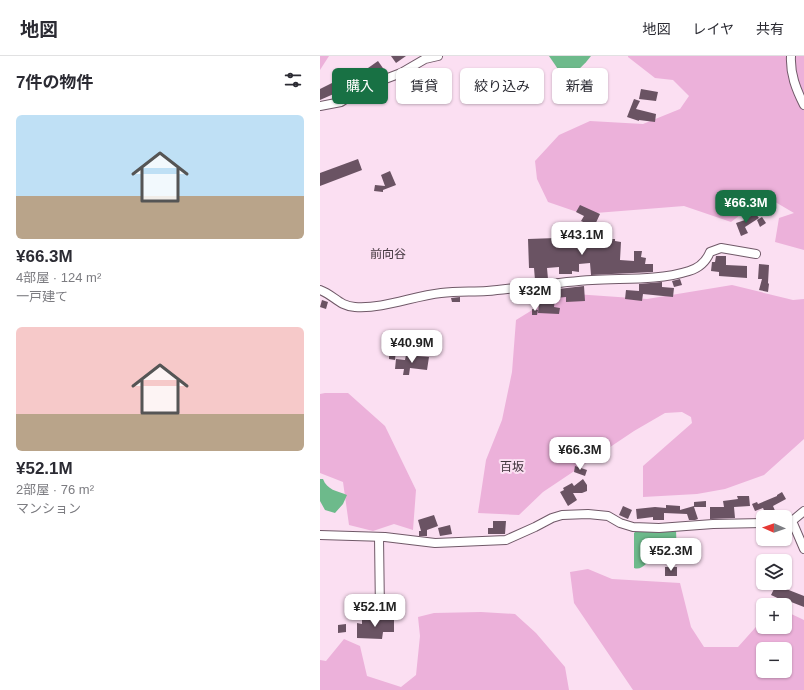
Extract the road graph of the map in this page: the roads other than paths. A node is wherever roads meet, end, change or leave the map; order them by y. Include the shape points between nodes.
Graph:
1 (438, 56) edge
2 (791, 56) edge
3 (804, 105) edge
4 (320, 106) edge
5 (756, 254) dead end
6 (320, 290) edge
7 (804, 511) edge
8 (792, 520) edge
9 (756, 523) edge
10 (792, 527) edge
11 (320, 535) edge
12 (379, 537) junction
13 (804, 549) edge
14 (380, 613) dead end

1 - 4 street via 425,59 401,73 364,87 341,102
2 - 3 street via 791,74
5 - 6 street via 721,248 710,252 702,265 689,271 660,276 442,293 370,306 354,307 340,303
7 - 8 street
9 - 12 street via 633,526 620,523 608,516 588,514 562,515 506,540 435,543
10 - 13 street
11 - 12 street
12 - 14 street

